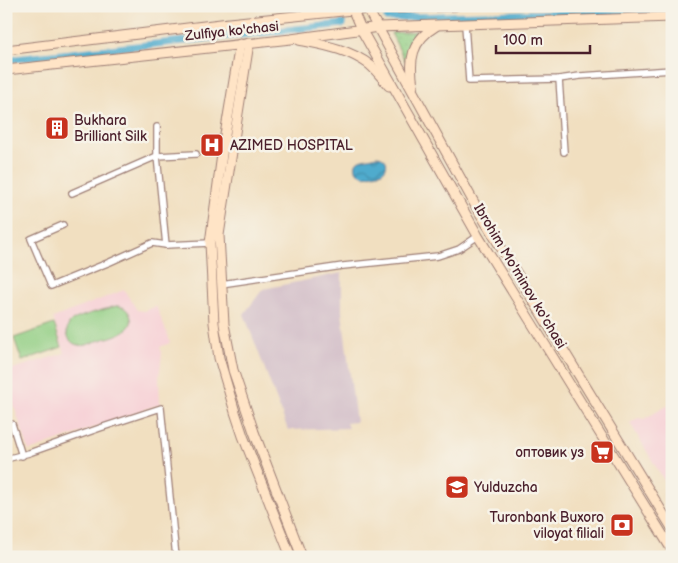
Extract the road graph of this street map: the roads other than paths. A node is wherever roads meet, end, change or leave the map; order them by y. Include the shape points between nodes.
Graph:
1 (323, 6) edge
2 (455, 6) edge
3 (352, 8) edge
4 (367, 8) edge
5 (313, 15) junction
6 (672, 17) edge
7 (438, 25) junction
8 (465, 25) junction
9 (378, 27) junction
10 (361, 29) junction
11 (291, 38) junction
12 (244, 44) junction
13 (6, 50) edge
14 (6, 70) edge
15 (672, 70) edge
16 (559, 79) junction
17 (415, 94) junction
18 (400, 97) junction
19 (157, 127) dead end
20 (564, 152) dead end
21 (196, 154) dead end
22 (157, 156) junction
23 (72, 193) dead end
24 (478, 210) junction
25 (467, 216) junction
26 (62, 225) dead end
27 (478, 236) junction
28 (213, 238) junction
29 (166, 245) junction
30 (222, 284) junction
31 (211, 285) junction
32 (12, 424) dead end
33 (22, 456) junction
34 (6, 459) edge
35 (672, 528) edge
36 (672, 550) edge
37 (176, 557) edge
38 (291, 557) edge
39 (302, 557) edge

1 - 5 main road
2 - 4 main road, Zulfiya ko'chasi
3 - 4 main road, Zulfiya ko'chasi
3 - 5 main road, Zulfiya ko'chasi
3 - 10 main road, Ibrohim Mo'minov ko'chasi
4 - 9 main road, Ibrohim Mo'minov ko'chasi
5 - 13 main road, Zulfiya ko'chasi
6 - 8 main road, Zulfiya ko'chasi
7 - 8 main road, Zulfiya ko'chasi
7 - 9 main road, Zulfiya ko'chasi
7 - 17 main road via 428,31 412,53
8 - 16 street via 469,81
9 - 10 main road, Zulfiya ko'chasi
9 - 17 main road, Ibrohim Mo'minov ko'chasi
10 - 11 main road, Zulfiya ko'chasi
10 - 18 main road, Ibrohim Mo'minov ko'chasi
11 - 12 main road, Zulfiya ko'chasi
11 - 18 main road via 352,54 370,66
12 - 14 main road, Zulfiya ko'chasi
12 - 28 main road
15 - 16 street
16 - 20 street
17 - 24 main road, Ibrohim Mo'minov ko'chasi
18 - 25 main road, Ibrohim Mo'minov ko'chasi
19 - 22 street
21 - 22 street
22 - 23 street
22 - 29 street
24 - 25 main road
24 - 35 main road, Ibrohim Mo'minov ko'chasi
25 - 27 main road, Ibrohim Mo'minov ko'chasi
26 - 29 street via 31,239 51,286 152,243
27 - 30 street via 459,249 438,256
27 - 36 main road, Ibrohim Mo'minov ko'chasi
28 - 29 street
28 - 30 main road
28 - 31 main road
30 - 31 street
30 - 39 main road via 224,324 233,370
31 - 38 main road via 222,368 243,436
32 - 33 street
33 - 34 street
33 - 37 street via 161,408

